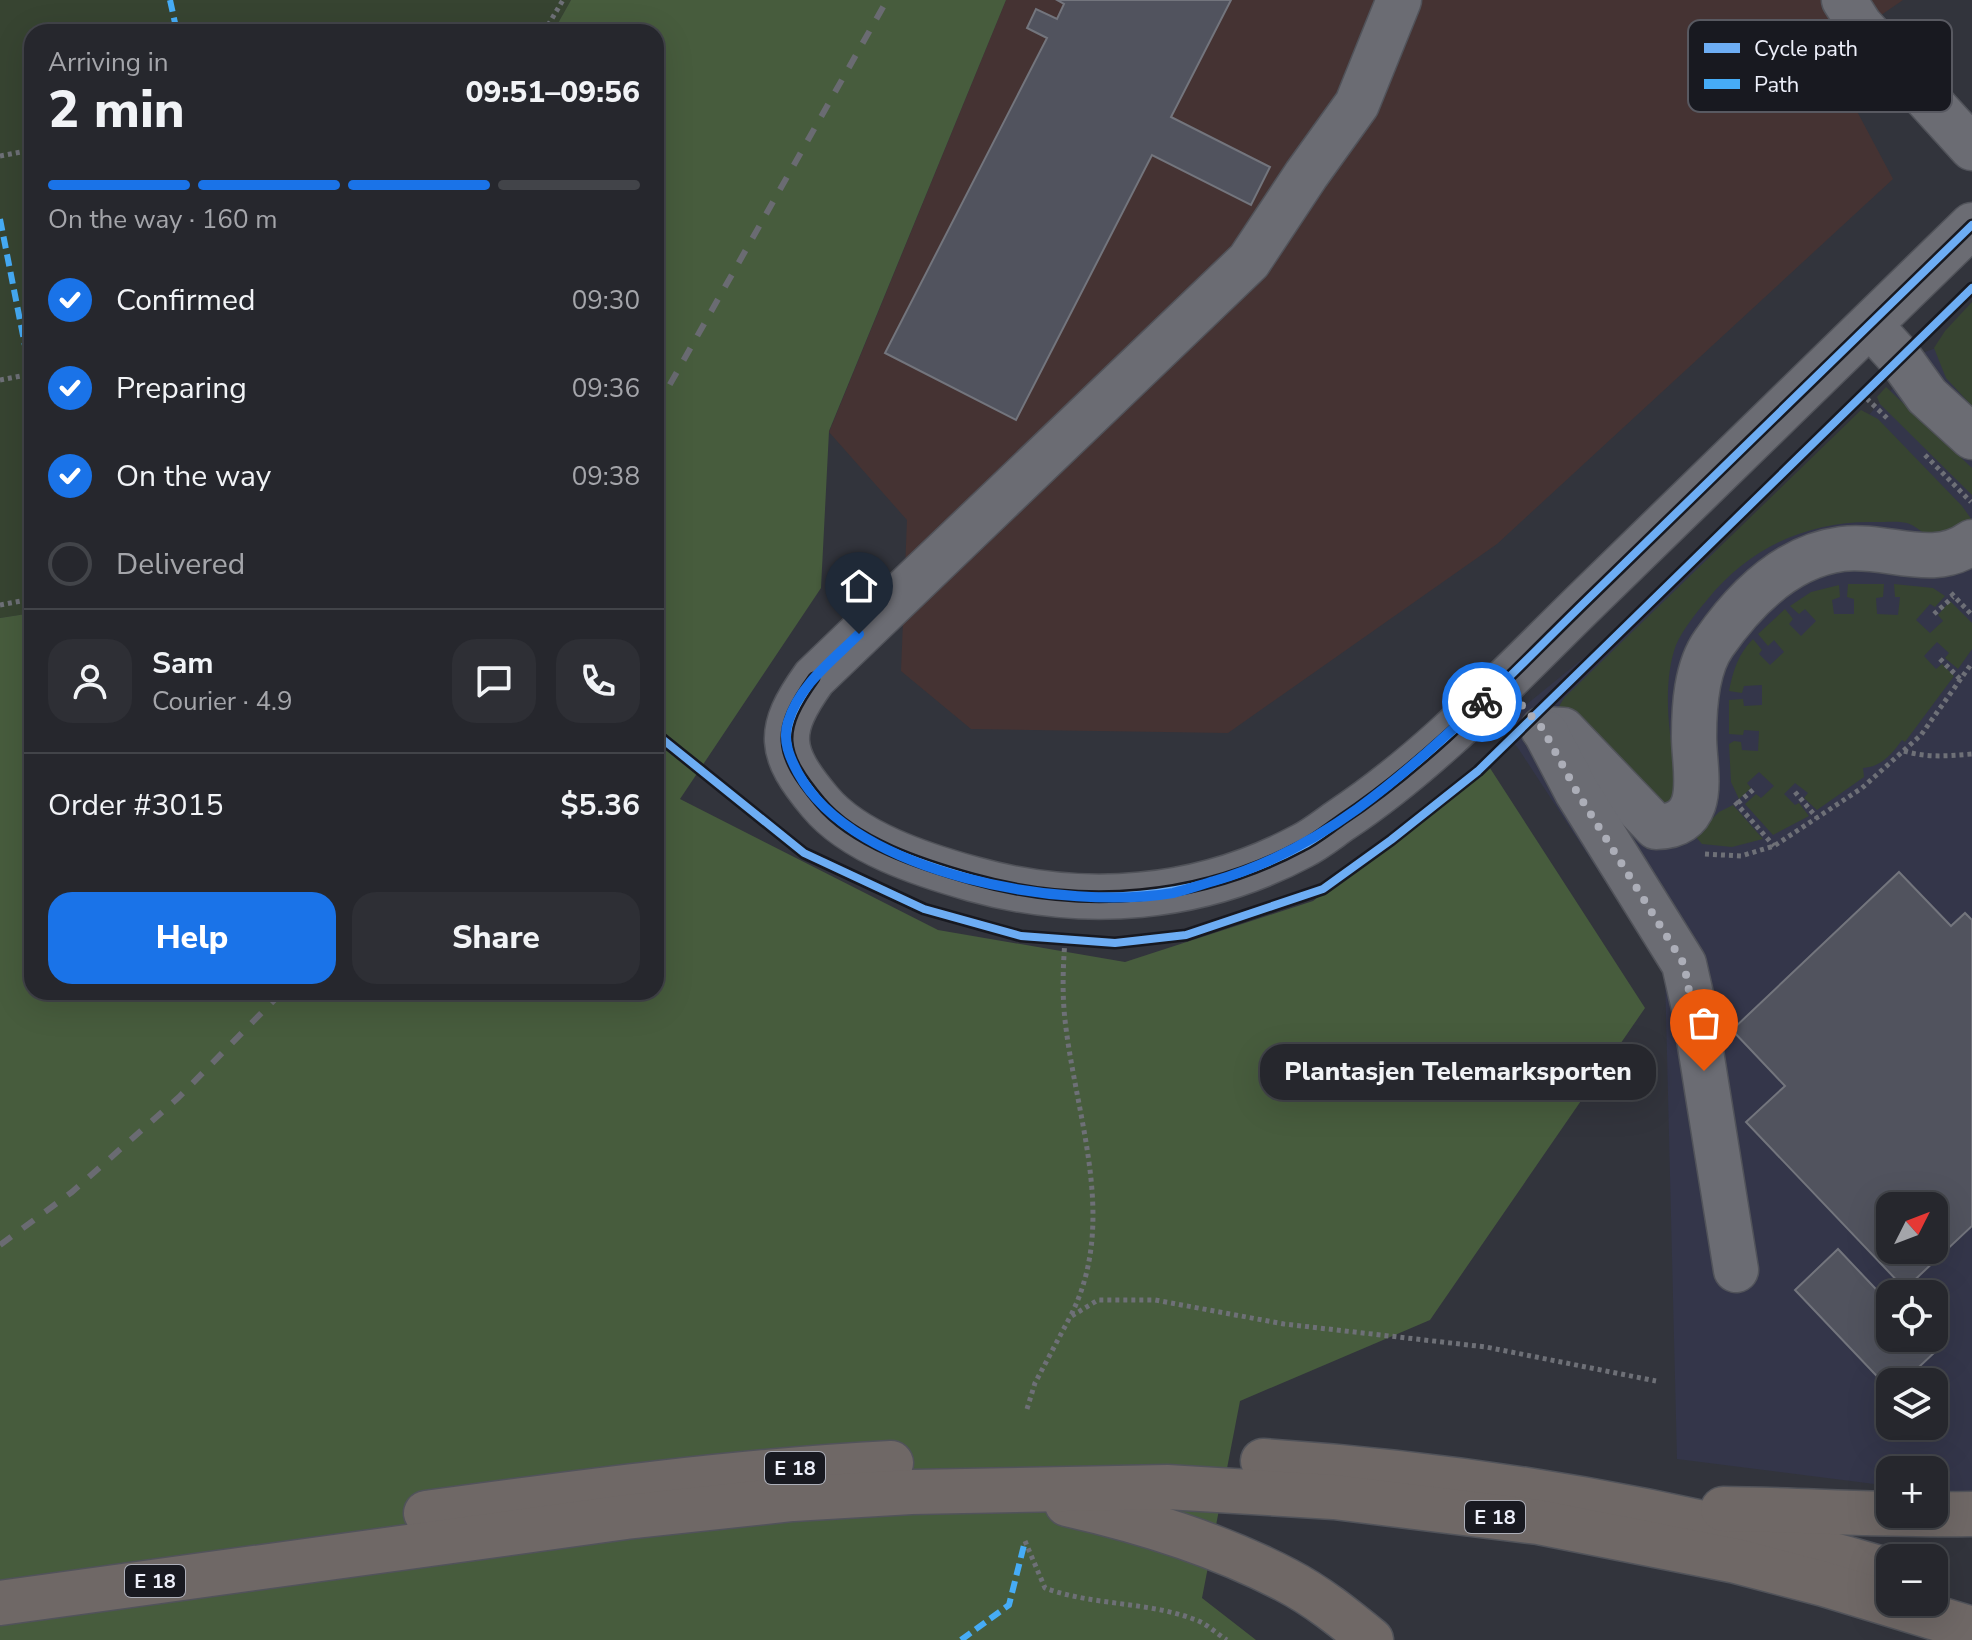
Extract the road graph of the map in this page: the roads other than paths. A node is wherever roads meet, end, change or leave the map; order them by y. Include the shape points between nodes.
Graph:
1 (1399, 0) edge
2 (1844, 0) edge
3 (1857, 20) edge
4 (1939, 112) edge
5 (1972, 148) edge
6 (1972, 225) edge
7 (1870, 325) junction
8 (1972, 437) edge
9 (1972, 542) edge
10 (1502, 683) junction
11 (1543, 729) junction
12 (1736, 1270) dead end
13 (1006, 1489) junction
14 (1639, 1507) junction
15 (1972, 1514) edge
16 (1876, 1567) edge
17 (0, 1572) edge
18 (1948, 1590) edge
19 (1972, 1598) edge
20 (0, 1603) edge
21 (1972, 1629) edge
22 (1371, 1640) edge

1 - 10 street via 1357,104 1249,261 814,678 786,725 787,753 829,814 879,845 939,870 1004,888 1073,897 1174,893 1302,846 1419,761
2 - 3 street
4 - 5 street
6 - 7 street
7 - 8 street via 1927,396
7 - 10 street
9 - 11 street via 1934,557 1842,549 1797,563 1761,588 1710,648 1698,685 1698,789 1683,818 1669,826 1656,827 1563,730
10 - 11 street
11 - 12 street via 1684,964
13 - 20 highway, E 18 via 793,1499 626,1517
13 - 21 highway, E 18 via 1264,1491 1538,1522 1736,1561
13 - 22 highway, E 18 via 1167,1530 1231,1554 1288,1581
14 - 15 highway, E 18
14 - 16 highway, E 18
14 - 17 highway, E 18 via 1331,1465 1169,1457 905,1462 614,1487
18 - 19 highway

